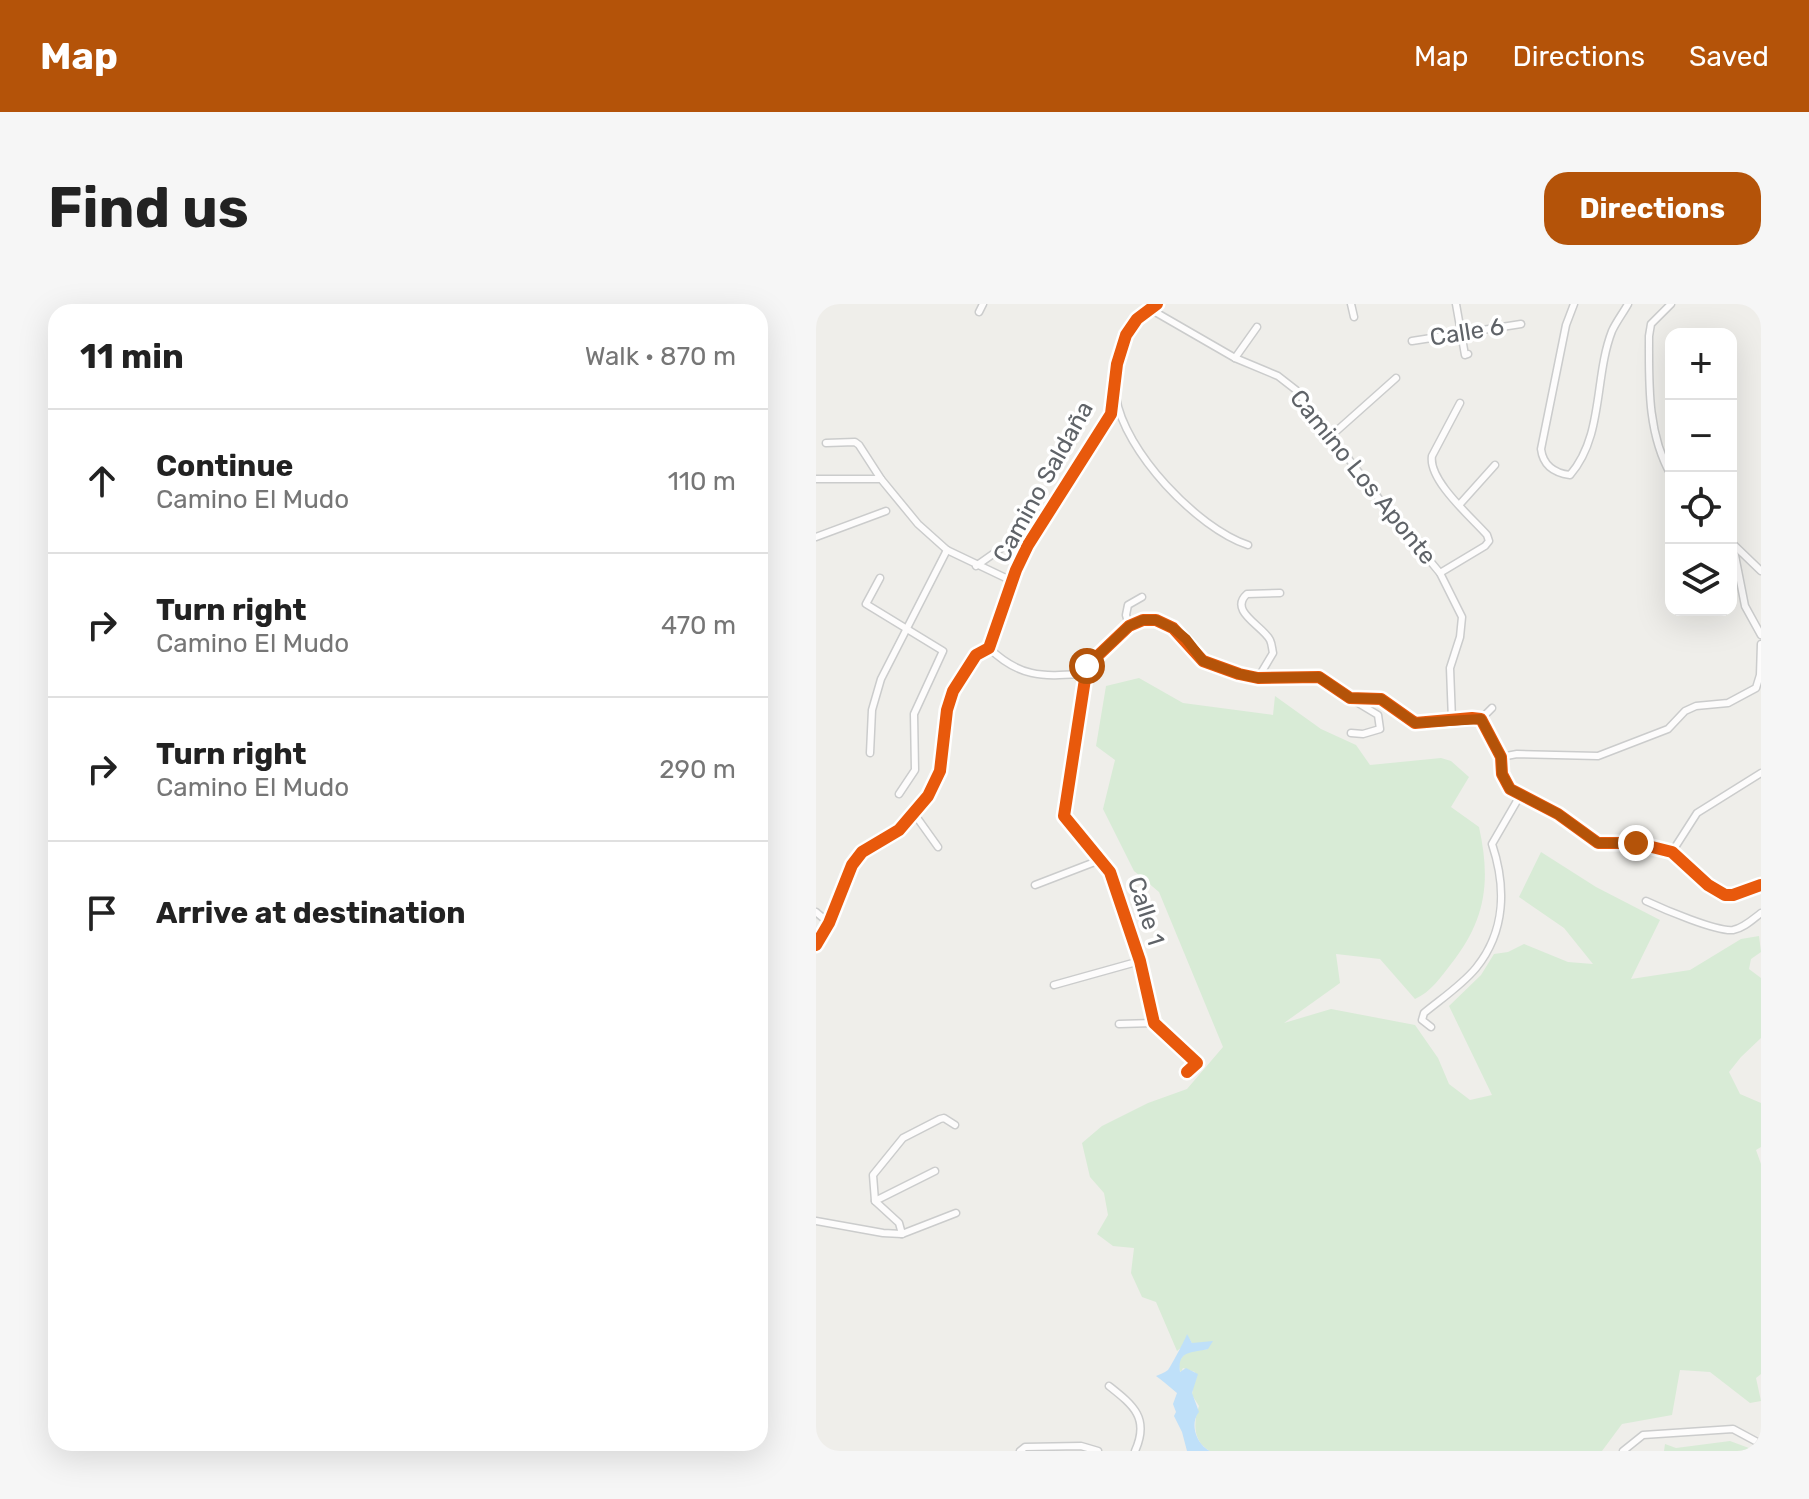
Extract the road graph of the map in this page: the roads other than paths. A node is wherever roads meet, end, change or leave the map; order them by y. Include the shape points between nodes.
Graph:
1 (983, 304) edge
2 (1157, 304) edge
3 (1352, 304) edge
4 (1456, 304) edge
5 (1574, 304) edge
6 (1628, 304) edge
7 (1671, 304) edge
8 (1150, 309) junction
9 (979, 312) dead end
10 (1354, 317) dead end
11 (1521, 324) dead end
12 (1257, 327) dead end
13 (1461, 333) junction
14 (1412, 341) dead end
15 (1468, 354) dead end
16 (1235, 358) junction
17 (1396, 378) dead end
18 (1115, 389) junction
19 (1460, 403) dead end
20 (1332, 435) junction
21 (826, 443) dead end
22 (1495, 465) dead end
23 (1670, 472) edge
24 (816, 479) edge
25 (881, 479) junction
26 (1460, 504) junction
27 (886, 511) dead end
28 (1030, 528) dead end
29 (816, 537) edge
30 (1248, 545) dead end
31 (1737, 549) edge
32 (947, 550) junction
33 (976, 566) junction
34 (1737, 568) edge
35 (1761, 571) edge
36 (1440, 573) junction
37 (880, 578) dead end
38 (1012, 581) junction
39 (1280, 593) dead end
40 (1142, 597) dead end
41 (1129, 626) junction
42 (905, 628) junction
43 (1761, 635) edge
44 (1761, 644) edge
45 (989, 648) junction
46 (1086, 674) junction
47 (1258, 678) junction
48 (1350, 698) junction
49 (1492, 708) dead end
50 (1481, 719) junction
51 (1452, 720) junction
52 (1351, 733) dead end
53 (870, 753) dead end
54 (1501, 757) junction
55 (1761, 773) edge
56 (899, 794) dead end
57 (1521, 794) junction
58 (913, 812) junction
59 (938, 847) dead end
60 (1672, 852) junction
61 (1100, 860) junction
62 (1035, 885) dead end
63 (1761, 885) edge
64 (1646, 901) dead end
65 (816, 912) edge
66 (1761, 913) edge
67 (829, 923) junction
68 (816, 945) edge
69 (1140, 961) junction
70 (1054, 985) dead end
71 (1154, 1023) junction
72 (1119, 1024) dead end
73 (1431, 1027) dead end
74 (1187, 1072) dead end
75 (955, 1125) dead end
76 (935, 1171) dead end
77 (875, 1201) junction
78 (956, 1213) dead end
79 (816, 1221) edge
80 (902, 1234) junction
81 (1109, 1386) dead end
82 (1761, 1444) edge
83 (1020, 1451) edge
84 (1098, 1451) edge
85 (1135, 1451) edge
86 (1623, 1451) edge

1 - 9 street
2 - 8 street, Camino Saldaña
3 - 10 street
4 - 13 street
5 - 6 street via 1541,449 1550,468 1570,475 1594,424 1612,330
7 - 23 street via 1651,324 1649,336 1650,411
8 - 16 street, Camino Los Aponte
8 - 18 street, Camino Saldaña via 1126,335
11 - 13 street, Calle 6
12 - 16 street
13 - 14 street, Calle 6
13 - 15 street
16 - 20 street, Camino Los Aponte via 1287,382
17 - 20 street
18 - 30 street via 1129,438 1158,475 1217,531
18 - 38 street, Camino Saldaña via 1111,414 1047,512
19 - 26 street via 1431,464
20 - 36 street, Camino Los Aponte
21 - 25 street via 855,442
22 - 26 street
24 - 25 street
25 - 32 street
26 - 36 street via 1489,541
27 - 29 street
28 - 33 street
31 - 35 street
32 - 33 street
32 - 42 street
33 - 38 street
34 - 43 street via 1745,606
36 - 51 street, Camino Los Aponte via 1462,617 1450,668
37 - 42 street via 866,604
38 - 45 street, Camino Saldaña
39 - 47 street via 1247,594 1242,599 1245,613 1269,638 1273,653
40 - 41 street via 1128,605
41 - 46 street via 1094,658
41 - 47 street via 1156,620 1186,639 1203,661
42 - 53 street via 872,710
42 - 56 street via 943,651 914,714 915,770
44 - 54 street via 1756,688 1728,703 1696,706 1668,729 1598,756
45 - 46 street via 1024,673
45 - 58 street, Camino Saldaña via 976,655 953,691 940,771
46 - 61 street, Calle 1 via 1064,816
47 - 48 street via 1319,677
48 - 51 street via 1381,699 1415,723
48 - 52 street via 1378,715 1380,729
49 - 50 street
50 - 51 street
50 - 54 street
54 - 57 street via 1510,789
55 - 60 street via 1697,813
57 - 60 street via 1598,843 1636,843
57 - 73 street via 1492,844 1503,894 1492,941 1475,969 1424,1013 1422,1020
58 - 59 street
58 - 67 street, Camino Saldaña via 899,830 862,852 852,865
60 - 63 street via 1725,895
61 - 62 street
61 - 69 street, Calle 1 via 1110,872
64 - 66 street via 1733,930
65 - 67 street
67 - 68 street, Camino Saldaña
69 - 70 street
69 - 71 street, Calle 1
71 - 72 street
71 - 74 street via 1197,1063
75 - 77 street via 944,1118 903,1138 873,1175
76 - 77 street
77 - 80 street via 899,1223
78 - 80 street
79 - 80 street
81 - 85 street via 1139,1416
82 - 86 street via 1733,1429 1643,1435
83 - 84 street via 1081,1446

